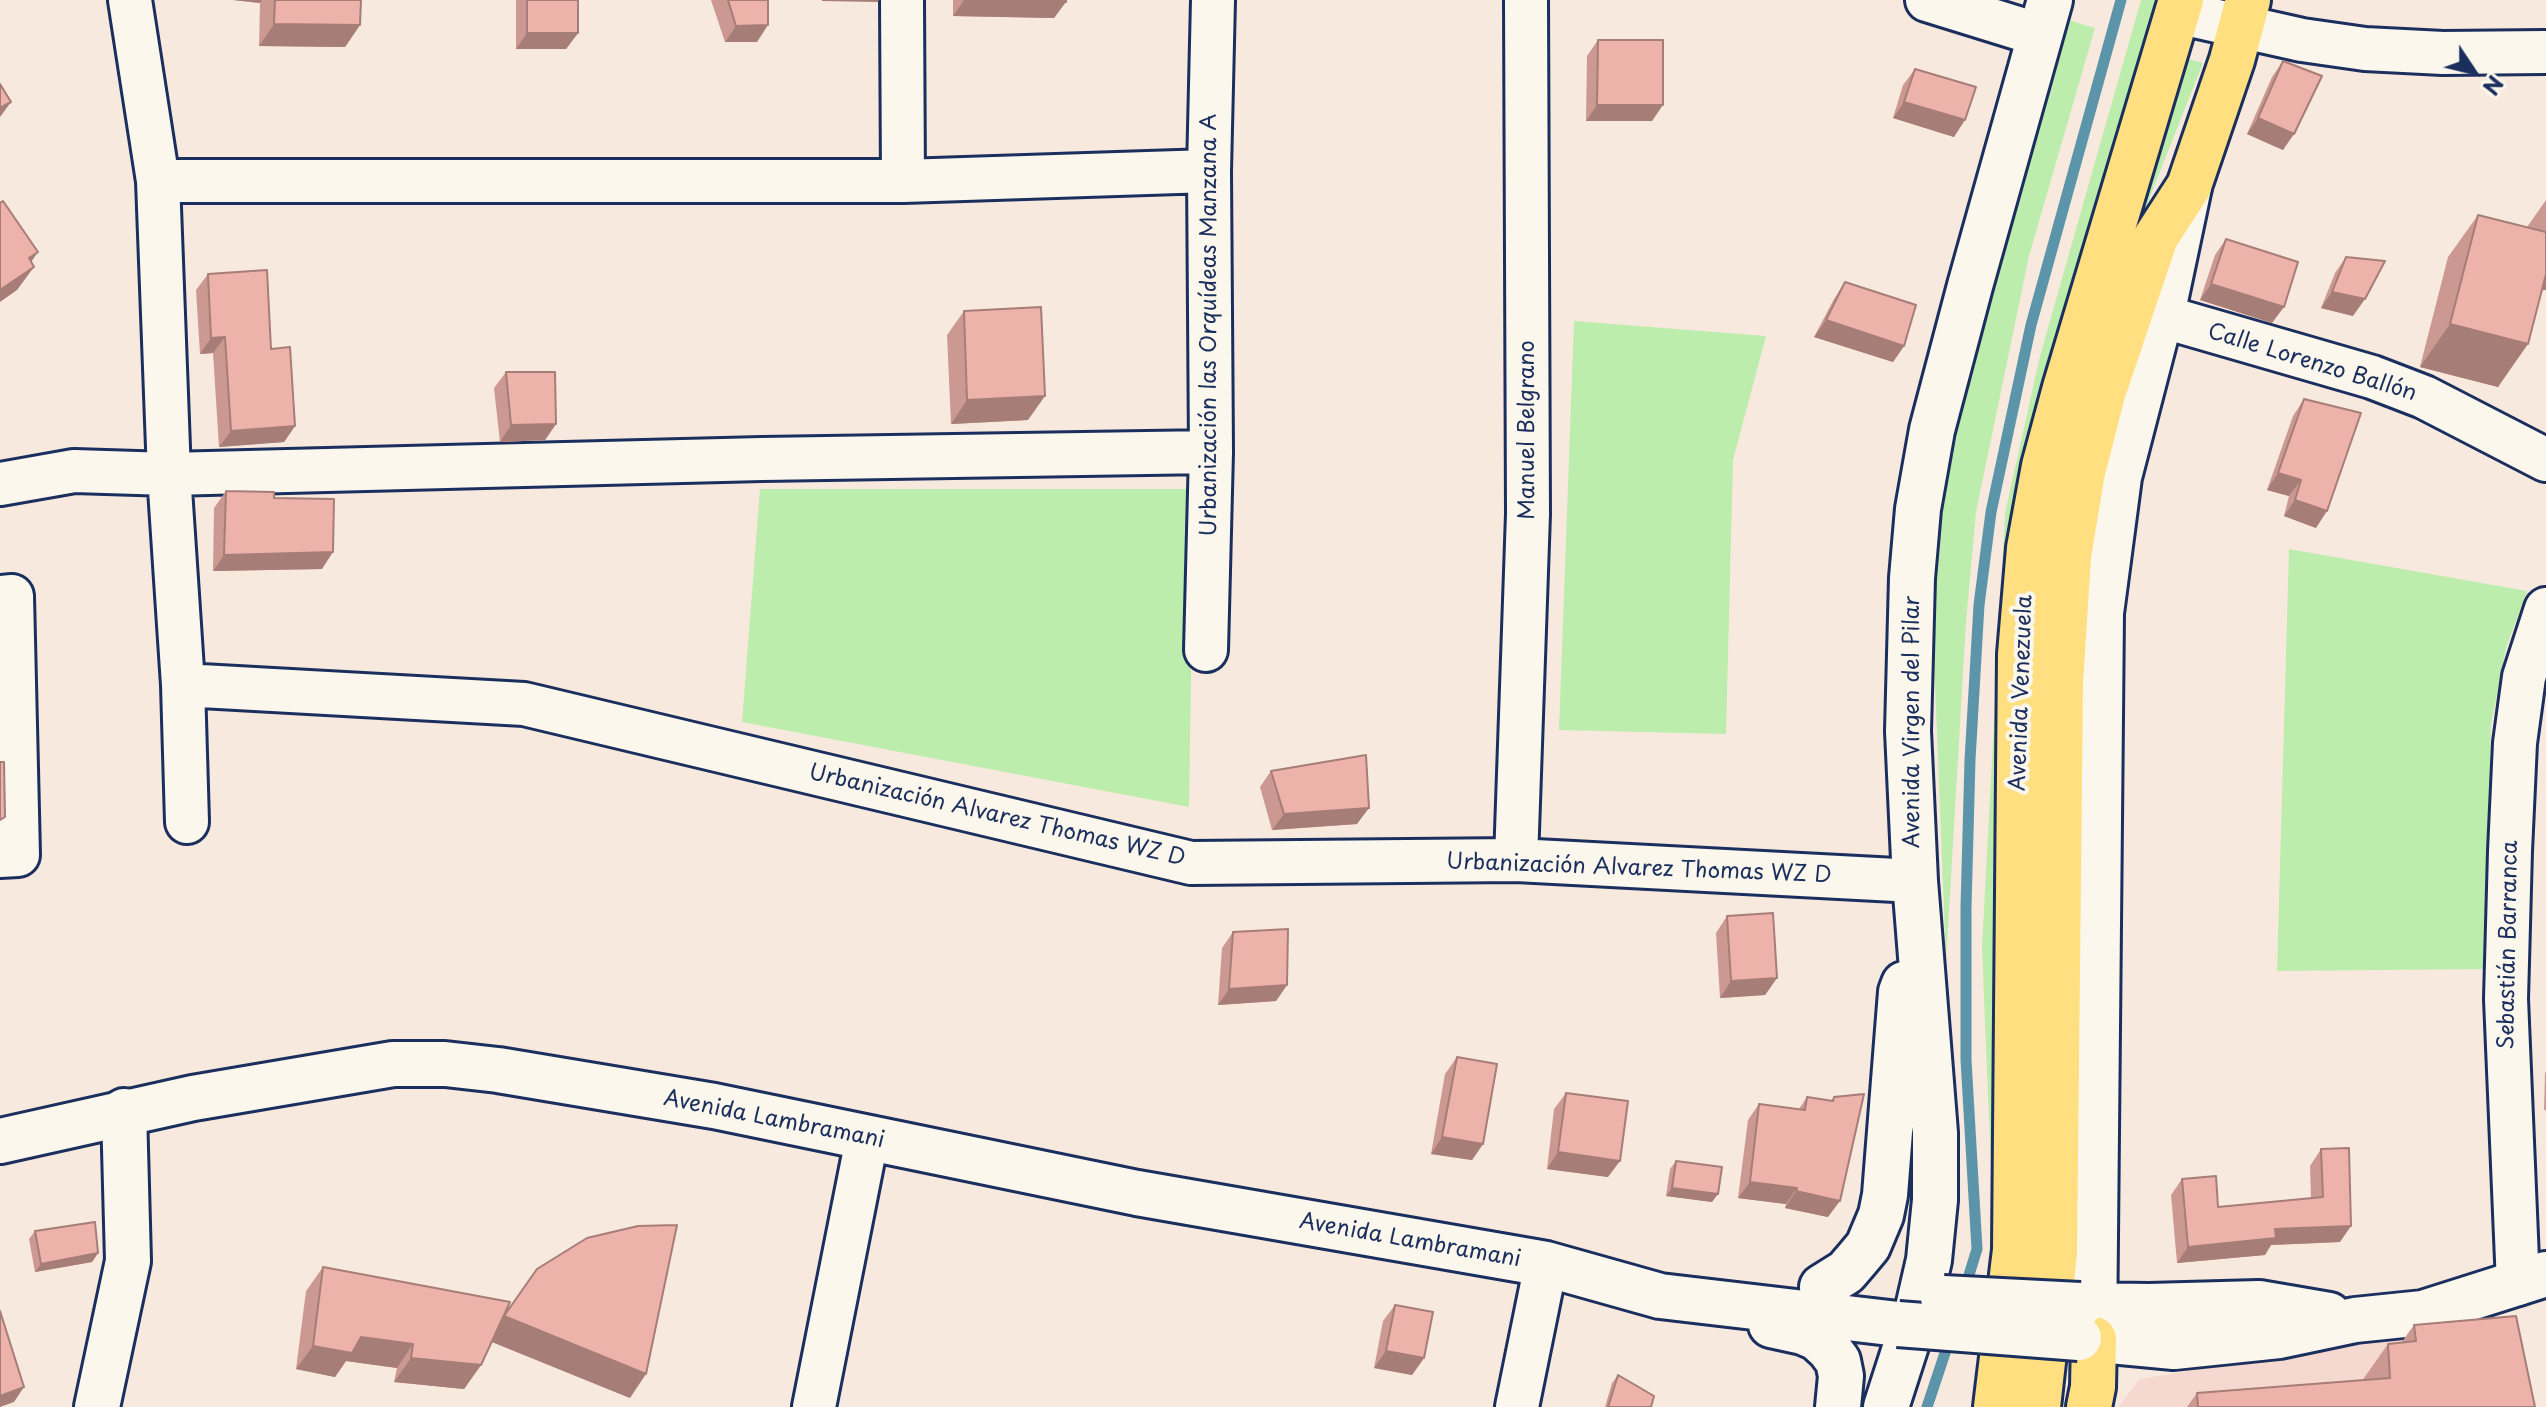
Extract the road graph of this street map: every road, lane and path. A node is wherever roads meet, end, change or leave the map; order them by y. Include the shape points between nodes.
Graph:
1 (130, 0) edge
2 (902, 0) edge
3 (1213, 0) edge
4 (1526, 0) edge
5 (1927, 0) edge
6 (2179, 6) edge
7 (2244, 14) edge
8 (2045, 18) edge
9 (2546, 52) edge
10 (1209, 171) junction
11 (158, 181) junction
12 (903, 181) junction
13 (2189, 186) junction
14 (2161, 316) junction
15 (1211, 452) junction
16 (2546, 460) edge
17 (169, 474) junction
18 (0, 484) edge
19 (0, 597) edge
20 (2546, 609) edge
21 (1206, 650) dead end
22 (183, 685) junction
23 (187, 822) dead end
24 (0, 856) edge
25 (1516, 860) junction
26 (1915, 881) junction
27 (1920, 940) junction
28 (124, 1111) junction
29 (867, 1139) junction
30 (0, 1141) edge
31 (1546, 1264) junction
32 (2532, 1279) edge
33 (1822, 1287) junction
34 (1660, 1296) junction
35 (1899, 1310) junction
36 (2087, 1322) junction
37 (97, 1407) edge
38 (814, 1407) edge
39 (1517, 1407) edge
40 (1838, 1407) edge
41 (1886, 1407) edge
42 (1996, 1407) edge
43 (2038, 1407) edge
44 (2089, 1407) edge

1 - 11 street
2 - 12 street
3 - 10 street, Urbanización las Orquídeas Manzana A
4 - 25 street, Manuel Belgrano via 1528,514
5 - 8 street
6 - 7 street
6 - 42 main road, Avenida Venezuela via 2065,388 2029,548 2020,654 2015,1250
7 - 9 street via 2365,49
7 - 13 main road, Avenida Venezuela
8 - 26 main road, Avenida Virgen del Pilar via 1932,430 1918,509 1908,731
10 - 12 street
10 - 15 street, Urbanización las Orquídeas Manzana A
11 - 12 street
11 - 17 street
13 - 14 main road, Avenida Venezuela
13 - 43 main road, Avenida Venezuela via 2156,237 2103,394 2069,556 2061,683 2055,1253
14 - 16 street, Calle Lorenzo Ballón via 2372,377 2424,397
14 - 36 main road, Avenida Venezuela via 2119,477 2101,613
15 - 17 street
15 - 21 street, Urbanización las Orquídeas Manzana A
17 - 18 street via 74,471
17 - 22 street
19 - 24 street via 12,596 18,855
20 - 32 street, Sebastián Barranca via 2524,677 2515,743 2506,999
22 - 23 street
22 - 25 street, Urbanización Alvarez Thomas WZ D via 524,704 1191,863
25 - 26 street, Urbanización Alvarez Thomas WZ D
26 - 27 main road, Avenida Virgen del Pilar
27 - 33 main road via 1901,992 1881,1215 1868,1246 1846,1272
27 - 41 main road, Avenida Virgen del Pilar via 1935,1200 1918,1308
28 - 29 main road, Avenida Lambramani via 393,1064 445,1064 714,1106
28 - 30 main road, Avenida Lambramani
28 - 37 main road via 128,1261
29 - 31 main road, Avenida Lambramani via 1137,1193
29 - 38 street
31 - 33 main road, Avenida Lambramani
31 - 34 main road, Avenida Lambramani
31 - 39 street
32 - 36 main road via 2423,1313 2174,1347
33 - 35 main road, Avenida Lambramani
34 - 35 main road, Avenida Lambramani
34 - 40 main road via 1817,1338 1838,1361
35 - 36 main road, bridge
36 - 44 main road via 2093,1387

